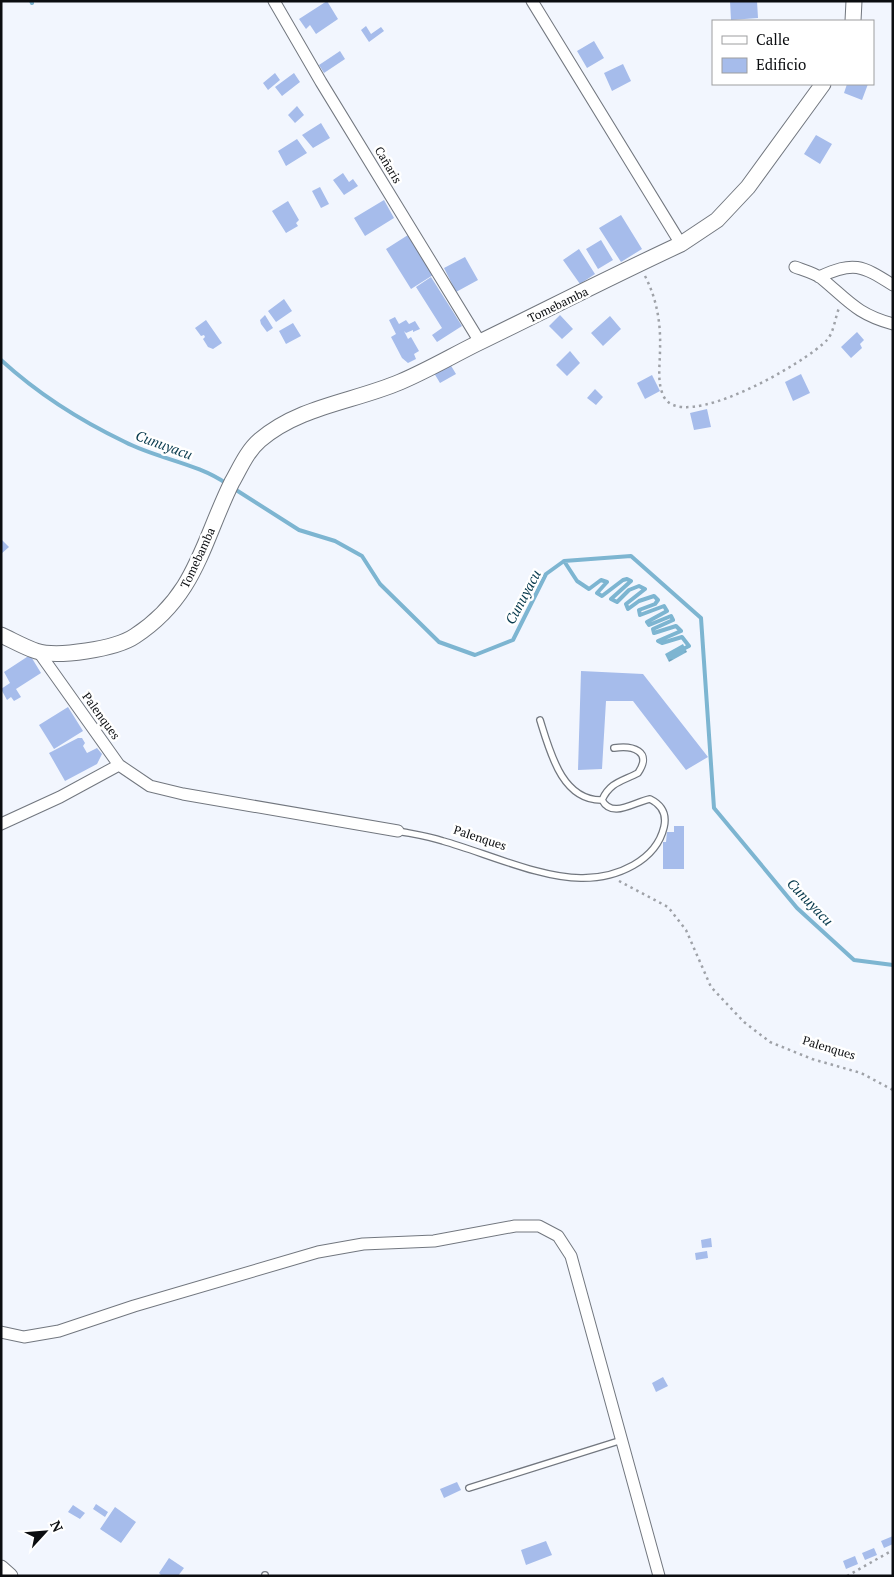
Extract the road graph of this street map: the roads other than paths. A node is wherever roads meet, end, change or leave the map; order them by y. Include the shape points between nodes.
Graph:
1 (274, 1) edge
2 (532, 1) edge
3 (854, 1) edge
4 (853, 20) edge
5 (822, 85) edge
6 (681, 244) junction
7 (795, 267) dead end
8 (819, 277) junction
9 (893, 285) edge
10 (893, 324) edge
11 (480, 342) junction
12 (1, 635) edge
13 (38, 652) junction
14 (540, 720) dead end
15 (614, 748) dead end
16 (119, 765) junction
17 (602, 800) junction
18 (1, 824) edge
19 (398, 831) joint
20 (1, 1332) edge
21 (622, 1440) junction
22 (469, 1488) dead end
23 (1, 1568) edge
24 (10, 1576) edge
25 (659, 1576) edge

1 - 11 street, Cañaris
2 - 6 street
3 - 4 street
5 - 6 street, Tomebamba via 748,187 718,220
6 - 11 street, Tomebamba
7 - 8 street
8 - 9 street via 841,267 856,266
8 - 10 street via 854,308
11 - 13 street, Tomebamba via 399,382 320,407 278,427 259,441 244,459 180,596 161,616 133,638 98,650
12 - 13 street, Tomebamba
13 - 16 street, Palenques
14 - 17 lane via 567,785 583,797
15 - 17 lane via 634,748 641,752 642,768 611,786
16 - 18 street
16 - 19 street, Palenques via 150,786 183,794
17 - 19 lane, Palenques via 612,810 650,799 664,811 665,819 658,845 642,861 606,875 583,878 555,874 442,840
20 - 21 street via 24,1336 60,1331 318,1252 363,1244 434,1241 515,1226 539,1226 558,1236 571,1256
21 - 22 lane
21 - 25 street
23 - 24 street

